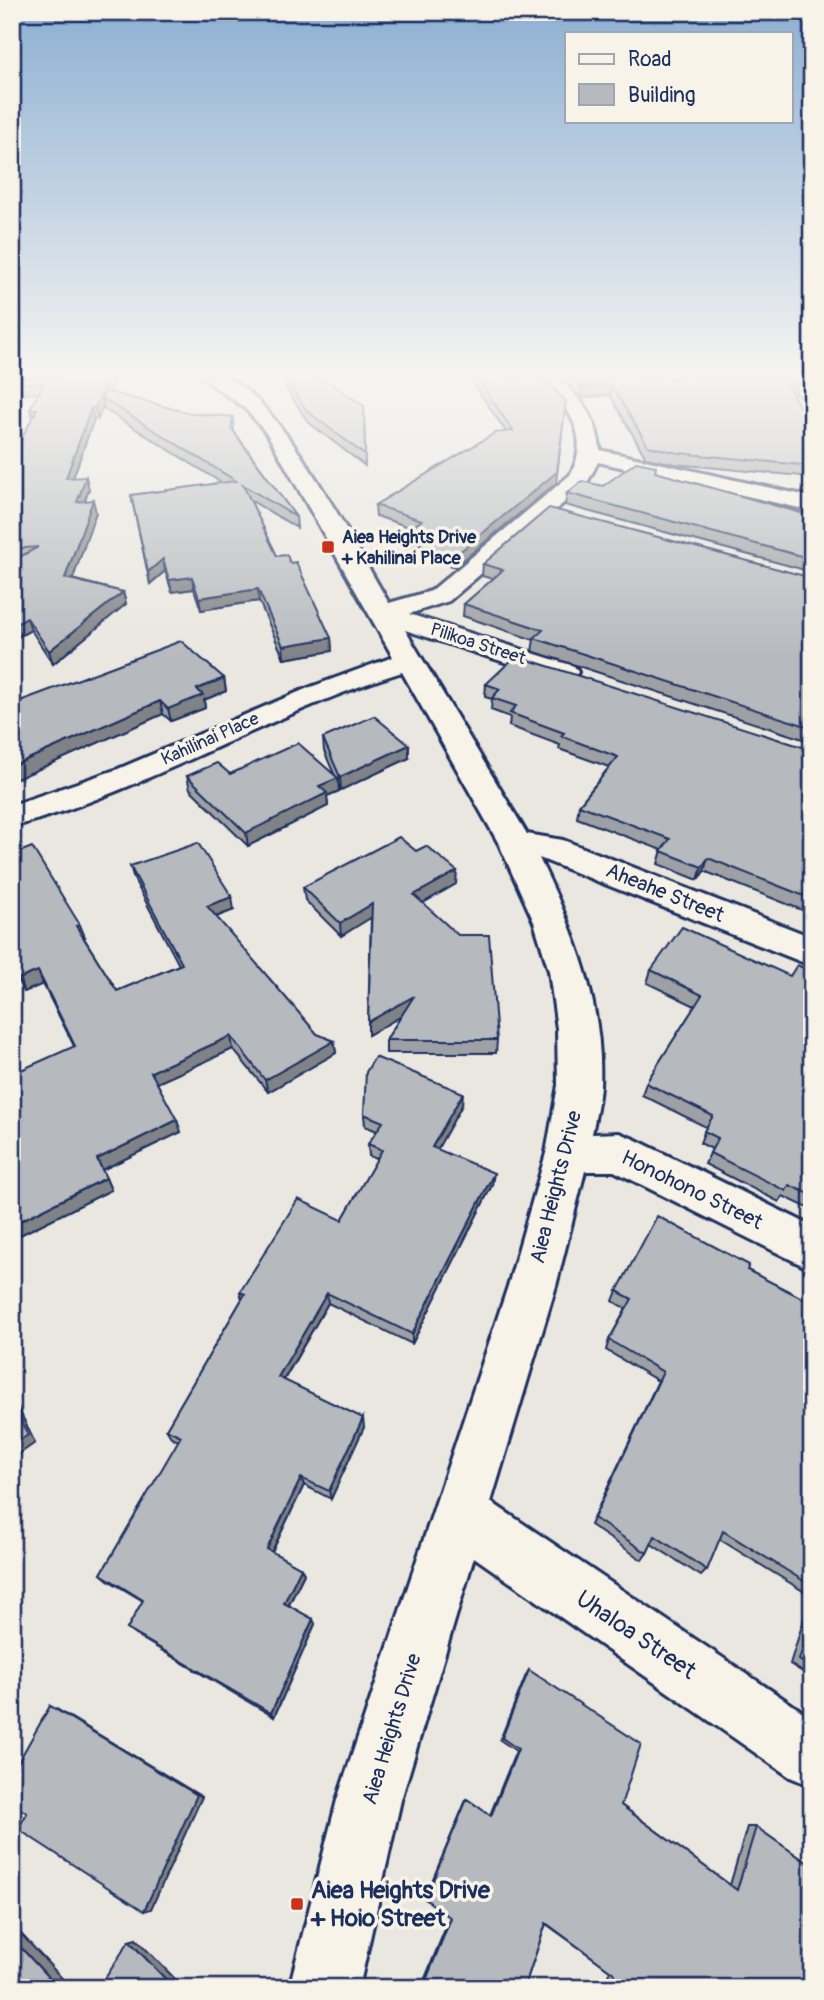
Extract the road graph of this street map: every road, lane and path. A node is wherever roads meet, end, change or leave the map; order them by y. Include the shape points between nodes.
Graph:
1 (299, 471) edge
2 (582, 471) edge
3 (667, 471) edge
4 (812, 504) edge
5 (382, 614) junction
6 (408, 661) junction
7 (593, 681) edge
8 (12, 816) edge
9 (516, 844) junction
10 (812, 952) edge
11 (568, 1153) junction
12 (812, 1249) edge
13 (461, 1515) junction
14 (812, 1755) edge
15 (324, 1988) edge

1 - 5 street, Aiea Heights Drive
2 - 5 street via 557,512 440,596
3 - 4 street
5 - 6 street, Aiea Heights Drive
5 - 7 street, Pilikoa Street
6 - 8 street, Kahilinai Place via 259,717 88,793
6 - 9 street, Aiea Heights Drive
9 - 10 street, Aheahe Street via 551,848
9 - 11 street, Aiea Heights Drive via 552,922 568,971 579,1085
11 - 12 street, Honohono Street via 619,1152
11 - 13 street, Aiea Heights Drive
13 - 14 street, Uhaloa Street
13 - 15 street, Aiea Heights Drive via 369,1800

